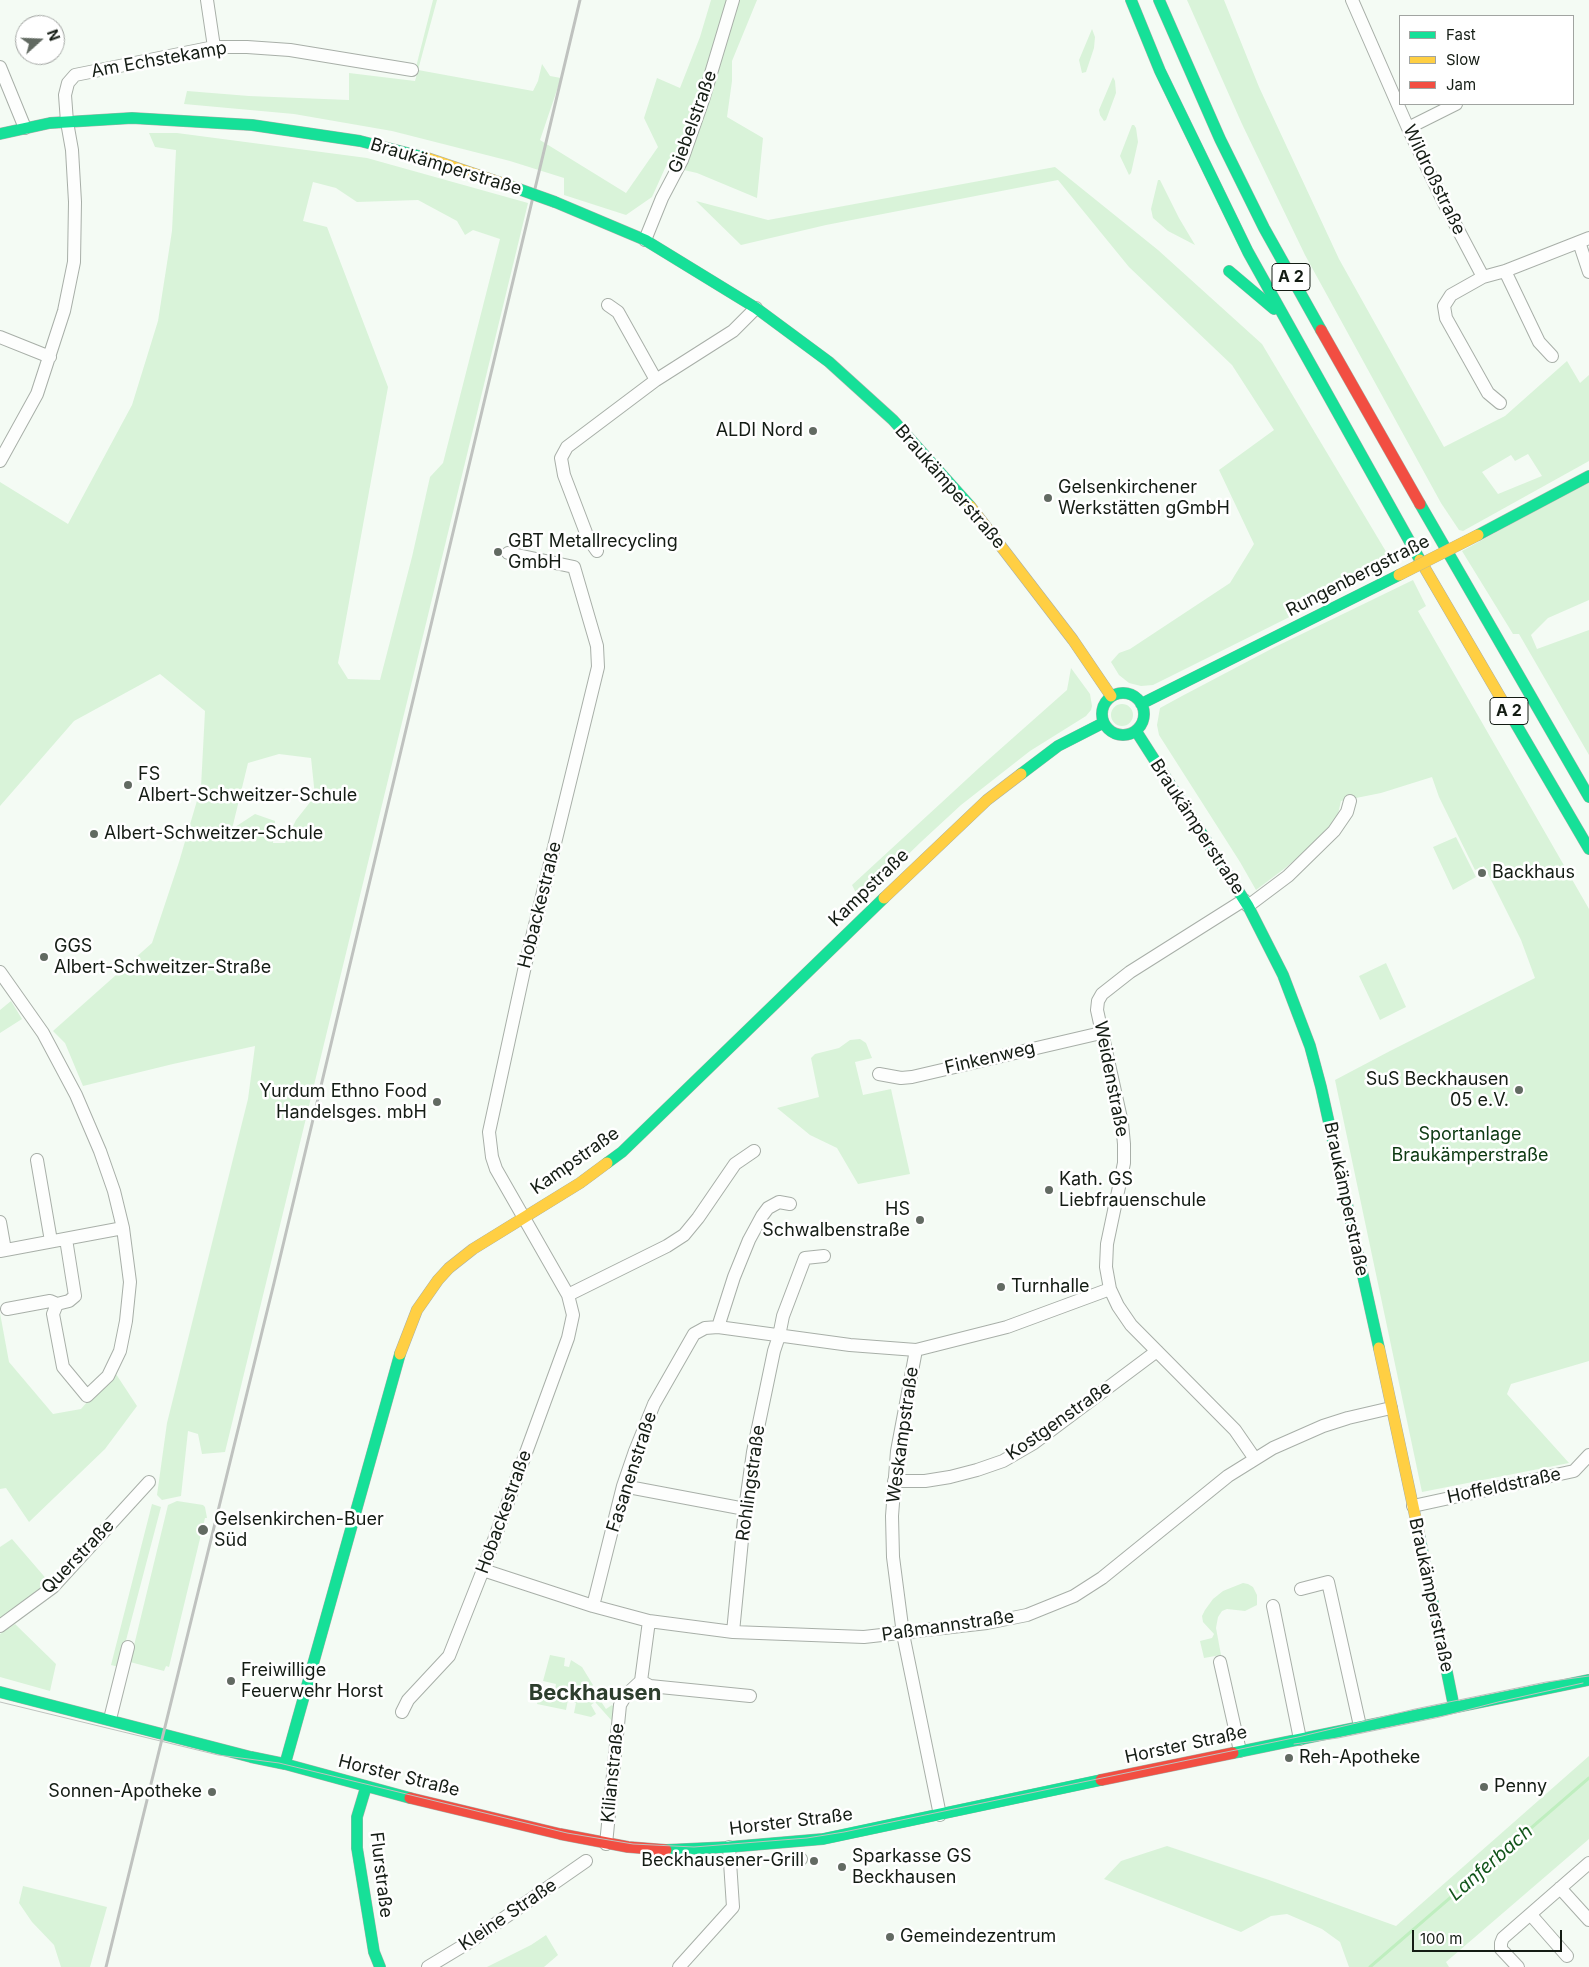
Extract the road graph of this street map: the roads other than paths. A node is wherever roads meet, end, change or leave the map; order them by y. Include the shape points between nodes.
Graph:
1 (207, 0) edge
2 (733, 0) edge
3 (1131, 0) edge
4 (1159, 0) edge
5 (1352, 0) edge
6 (214, 47) junction
7 (0, 67) edge
8 (412, 70) dead end
9 (1454, 105) edge
10 (67, 122) junction
11 (26, 128) junction
12 (1408, 128) junction
13 (0, 134) edge
14 (644, 240) junction
15 (1584, 240) edge
16 (1229, 271) dead end
17 (1505, 271) junction
18 (1589, 272) edge
19 (1483, 277) junction
20 (608, 305) dead end
21 (756, 308) junction
22 (1284, 317) junction
23 (0, 337) edge
24 (1552, 356) dead end
25 (50, 357) junction
26 (656, 380) junction
27 (1500, 403) dead end
28 (0, 461) edge
29 (1589, 476) edge
30 (597, 551) dead end
31 (508, 553) dead end
32 (1111, 696) junction
33 (1141, 704) junction
34 (1103, 723) junction
35 (1136, 731) junction
36 (1589, 797) edge
37 (1350, 800) dead end
38 (1589, 849) edge
39 (1246, 903) junction
40 (0, 972) edge
41 (1101, 1032) junction
42 (879, 1074) dead end
43 (754, 1151) dead end
44 (37, 1160) dead end
45 (790, 1204) dead end
46 (524, 1217) junction
47 (0, 1222) edge
48 (123, 1228) junction
49 (66, 1239) junction
50 (51, 1241) junction
51 (3, 1251) edge
52 (824, 1256) dead end
53 (1110, 1289) junction
54 (568, 1295) junction
55 (57, 1304) junction
56 (7, 1308) dead end
57 (718, 1327) junction
58 (779, 1336) junction
59 (916, 1350) junction
60 (1156, 1351) junction
61 (1392, 1408) junction
62 (1589, 1456) edge
63 (1255, 1459) junction
64 (894, 1481) junction
65 (149, 1482) dead end
66 (623, 1486) junction
67 (1413, 1506) junction
68 (745, 1509) junction
69 (483, 1570) junction
70 (1302, 1589) dead end
71 (593, 1606) junction
72 (1273, 1606) dead end
73 (649, 1621) junction
74 (0, 1626) edge
75 (732, 1632) junction
76 (903, 1634) junction
77 (128, 1647) dead end
78 (1220, 1662) dead end
79 (1589, 1680) edge
80 (641, 1681) junction
81 (0, 1692) edge
82 (750, 1696) dead end
83 (1454, 1707) junction
84 (402, 1712) dead end
85 (110, 1719) junction
86 (1360, 1726) junction
87 (1300, 1739) junction
88 (1240, 1751) junction
89 (285, 1764) junction
90 (366, 1787) junction
91 (940, 1815) junction
92 (606, 1844) junction
93 (729, 1848) junction
94 (586, 1861) dead end
95 (1589, 1863) edge
96 (1560, 1888) junction
97 (1531, 1915) junction
98 (1589, 1920) edge
99 (1567, 1956) dead end
100 (380, 1967) edge
101 (428, 1967) edge
102 (679, 1967) edge
103 (1518, 1967) edge

1 - 6 street
2 - 14 street, Giebelstraße via 682,160
3 - 22 main road, A 2 via 1196,148
4 - 36 main road, A 2 via 1220,139 1264,228
5 - 12 street, Wildroßstraße
6 - 8 street, Am Echstekamp via 290,50
6 - 10 street, Am Echstekamp via 75,75 68,83 65,95
7 - 11 street
9 - 12 street
10 - 11 main road, Braukämperstraße
10 - 14 main road, Braukämperstraße, bridge via 132,118 252,124 360,141 460,168 555,202
10 - 25 street via 75,202 74,262
11 - 13 main road, Braukämperstraße
12 - 19 street, Wildroßstraße
14 - 21 main road, Braukämperstraße
15 - 17 street
15 - 18 street
16 - 22 main road
17 - 19 street
17 - 24 street via 1539,342
19 - 27 street via 1451,295 1444,306 1446,318 1488,393
20 - 26 street via 618,312
21 - 26 street via 733,330
21 - 32 main road, Braukämperstraße via 829,362 926,455 1009,555
22 - 38 main road, A 2
23 - 25 street
25 - 28 street via 36,394
26 - 30 street via 567,447 561,458 564,475 588,538
29 - 33 main road, Rungenbergstraße, bridge via 1478,536
31 - 46 street, Hobackestraße via 574,567 597,646 598,667 489,1132 496,1169
32 - 33 main road via 1127,693
32 - 34 main road via 1103,706
33 - 35 main road via 1143,721
34 - 35 main road via 1114,734 1126,735
34 - 46 main road, Kampstraße via 1058,746 987,800 622,1152 580,1183
35 - 39 main road, Braukämperstraße
37 - 39 street, Weidenstraße via 1347,812 1334,831 1288,876
39 - 41 street, Weidenstraße via 1149,959 1102,994 1097,1010
39 - 61 main road, Braukämperstraße via 1283,975 1310,1046
40 - 48 street via 43,1033 76,1095 100,1151
41 - 42 street, Finkenweg via 912,1076 901,1078
41 - 53 street, Weidenstraße via 1124,1144 1124,1164 1107,1244 1106,1267
43 - 54 street via 735,1164 691,1228 676,1241
44 - 50 street
45 - 57 street via 779,1202 762,1216 749,1240
46 - 54 street, Hobackestraße
46 - 89 main road, Kampstraße via 449,1268 417,1310 406,1335
47 - 51 street
48 - 49 street
48 - 55 street via 130,1282 120,1351 108,1376 87,1396 63,1367 53,1314
49 - 50 street
49 - 55 street via 75,1296
50 - 51 street
52 - 58 street, Rohlingstraße via 805,1258 783,1316
53 - 59 street via 1007,1327
53 - 60 street, Weidenstraße via 1124,1316
54 - 69 street, Hobackestraße via 572,1315 568,1338
55 - 56 street via 50,1301
57 - 58 street
57 - 66 street, Fasanenstraße via 705,1328 694,1334 687,1344 654,1404
58 - 59 street
58 - 68 street, Rohlingstraße via 753,1452
59 - 64 street, Weskampstraße
60 - 63 street, Weidenstraße via 1235,1430
60 - 64 street, Kostgenstraße via 1034,1443 1003,1461 950,1477
61 - 63 street, Paßmannstraße via 1323,1426
61 - 67 main road, Braukämperstraße
62 - 67 street, Hoffeldstraße via 1574,1471
63 - 76 street, Paßmannstraße via 1228,1476 1102,1578 1074,1596 1027,1615
64 - 76 street, Weskampstraße via 893,1557
65 - 74 street, Querstraße via 53,1587
66 - 68 street
66 - 71 street, Fasanenstraße
67 - 83 main road, Braukämperstraße
68 - 75 street, Rohlingstraße
69 - 71 street, Paßmannstraße
69 - 84 street, Hobackestraße via 449,1656 408,1700
70 - 86 street via 1328,1582
71 - 73 street, Paßmannstraße
72 - 87 street
73 - 75 street, Paßmannstraße
73 - 80 street
75 - 76 street, Paßmannstraße via 824,1637
76 - 91 street, Weskampstraße
77 - 85 street
78 - 88 street
79 - 83 main road, Horster Straße
80 - 82 street via 650,1686
80 - 92 street, Kilianstraße via 620,1706
81 - 85 main road, Horster Straße
83 - 86 main road, Horster Straße
85 - 89 main road, Horster Straße
86 - 87 main road, Horster Straße
87 - 88 main road, Horster Straße
88 - 91 main road, Horster Straße
89 - 90 main road, Horster Straße
90 - 92 main road, Horster Straße
90 - 100 main road, Flurstraße via 357,1817 356,1848 374,1952
91 - 93 main road, Horster Straße via 823,1839
92 - 93 main road, Horster Straße via 671,1850
93 - 102 street via 733,1907
94 - 101 street, Kleine Straße
95 - 96 street
96 - 97 street
96 - 98 street
97 - 99 street
97 - 103 street via 1501,1943 1501,1949

